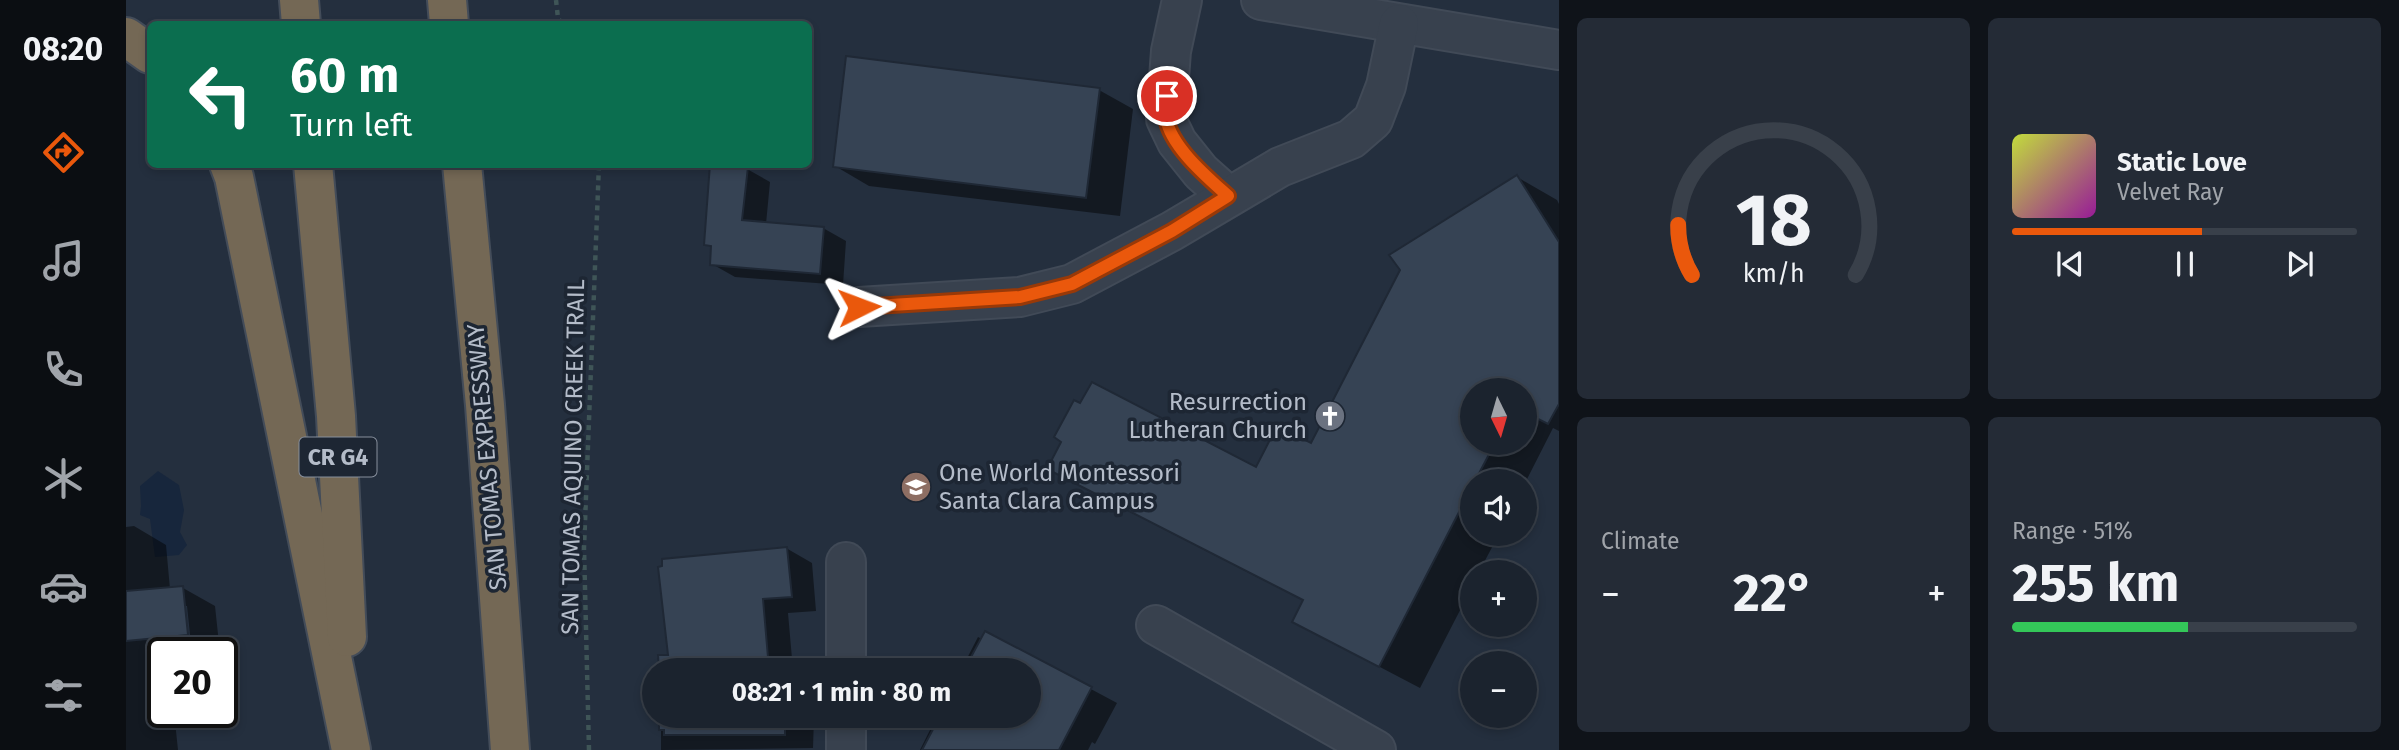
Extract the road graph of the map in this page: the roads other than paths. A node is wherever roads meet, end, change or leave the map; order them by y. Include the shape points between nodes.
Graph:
1 (299, 0) edge
2 (447, 0) edge
3 (1182, 0) edge
4 (1261, 0) edge
5 (301, 21) edge
6 (449, 21) edge
7 (1399, 24) junction
8 (126, 37) edge
9 (1559, 50) edge
10 (147, 52) edge
11 (231, 168) edge
12 (313, 168) edge
13 (462, 168) edge
14 (1228, 196) junction
15 (859, 307) dead end
16 (846, 562) dead end
17 (1156, 625) dead end
18 (846, 658) edge
19 (846, 728) edge
20 (352, 750) edge
21 (510, 750) edge
22 (846, 750) edge
23 (1376, 750) edge

1 - 5 highway
2 - 6 highway
3 - 14 street via 1171,51 1166,119 1201,172
4 - 7 street
7 - 9 street
7 - 14 street via 1386,86 1373,120 1352,139 1280,167
8 - 10 highway
11 - 20 highway
12 - 20 highway, CR G4 via 336,416
13 - 21 highway, SAN TOMAS EXPRESSWAY
14 - 15 street via 1072,284 1020,297
16 - 18 street
17 - 23 street
19 - 22 street

